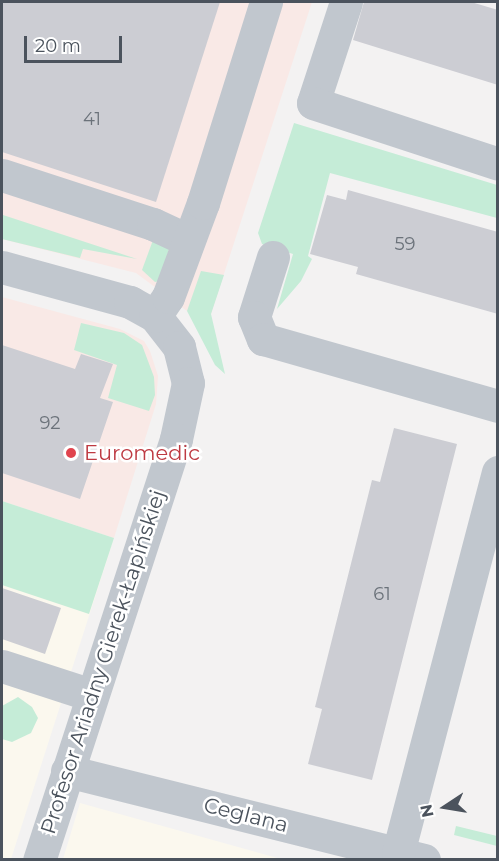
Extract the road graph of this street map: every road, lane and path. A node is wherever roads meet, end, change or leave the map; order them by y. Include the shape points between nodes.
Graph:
1 (266, 2) edge
2 (345, 2) edge
3 (498, 164) edge
4 (2, 175) edge
5 (187, 240) junction
6 (273, 257) dead end
7 (2, 267) edge
8 (155, 316) junction
9 (498, 406) edge
10 (498, 472) edge
11 (2, 666) edge
12 (91, 695) junction
13 (67, 771) junction
14 (411, 856) edge
15 (39, 860) edge

1 - 5 street via 203,203
2 - 3 street via 313,103
4 - 5 street via 153,224
5 - 8 street via 168,297
6 - 9 street via 254,318 262,339
7 - 8 street, Profesor Ariadny Gierek-Łapińskiej via 130,302
8 - 12 street, Profesor Ariadny Gierek-Łapińskiej via 183,354 188,383 186,404
10 - 14 street
11 - 12 street
12 - 13 street, Profesor Ariadny Gierek-Łapińskiej
13 - 14 street, Ceglana
13 - 15 street, Profesor Ariadny Gierek-Łapińskiej

